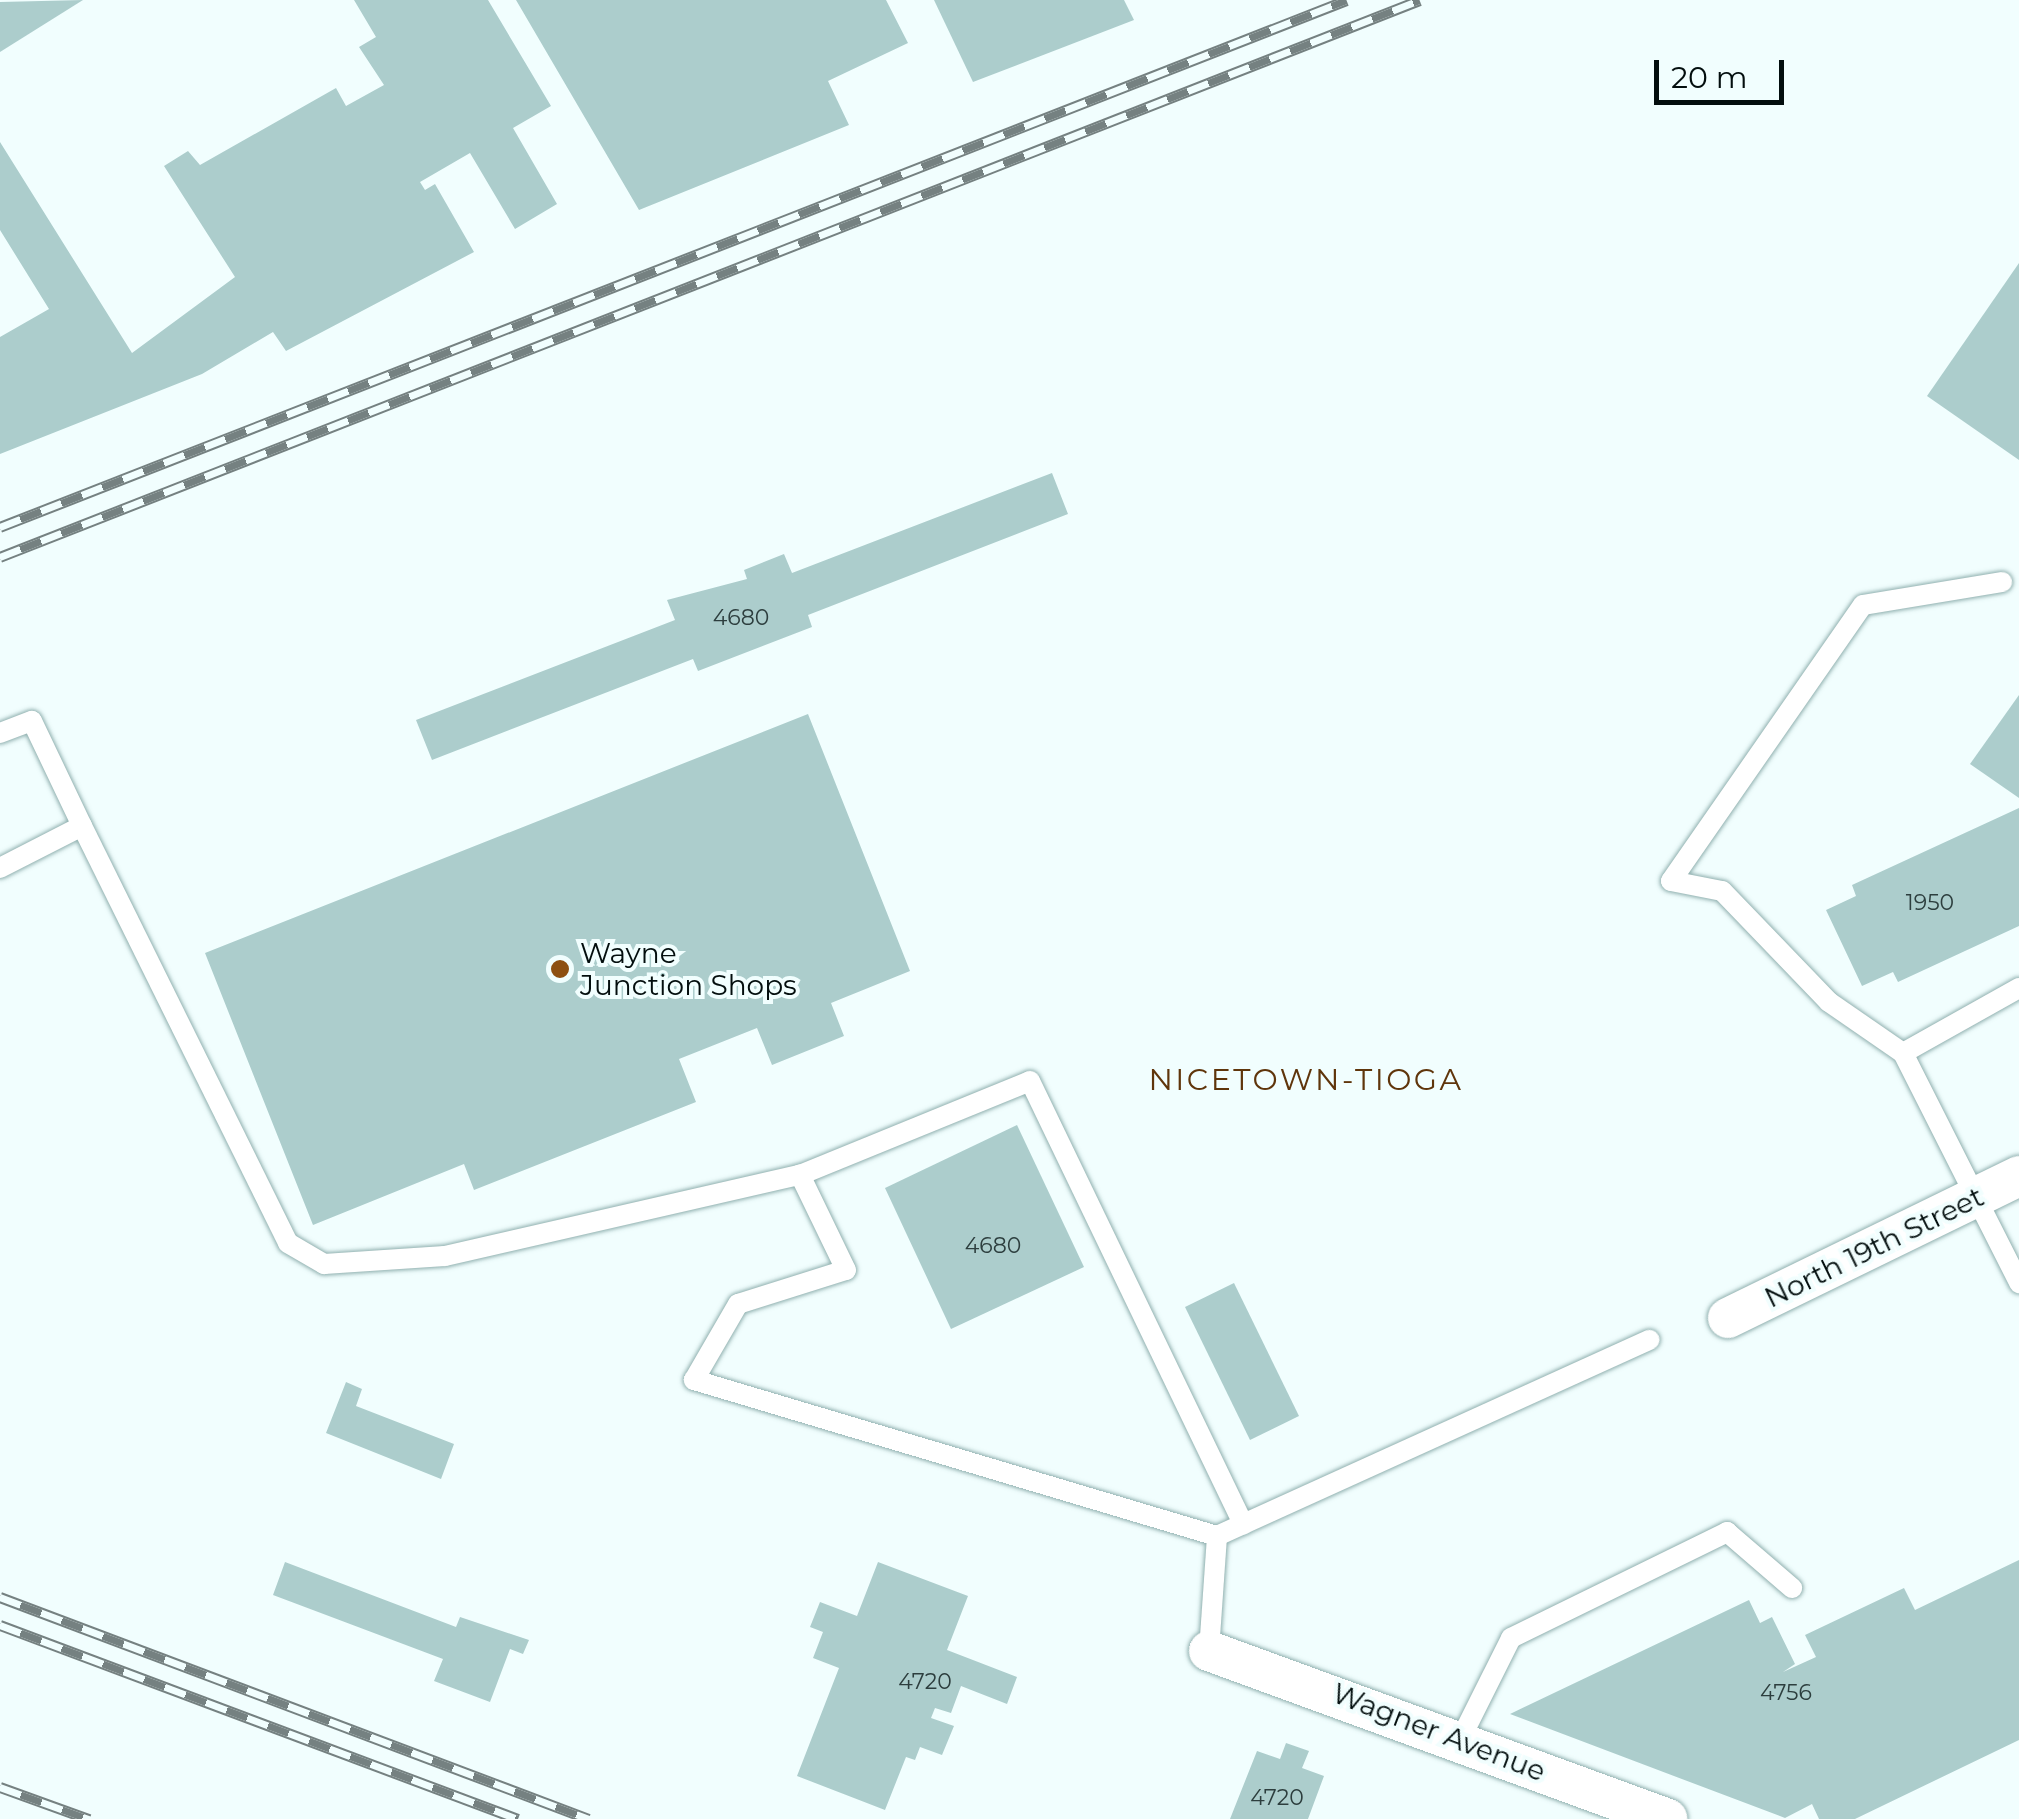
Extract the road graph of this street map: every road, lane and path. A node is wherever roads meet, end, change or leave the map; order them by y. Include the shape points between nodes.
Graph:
1 (2002, 582) dead end
2 (0, 732) edge
3 (82, 826) junction
4 (0, 868) edge
5 (2019, 988) edge
6 (1904, 1054) junction
7 (800, 1175) junction
8 (2019, 1176) edge
9 (1977, 1196) junction
10 (2019, 1284) edge
11 (1728, 1318) dead end
12 (1650, 1340) dead end
13 (1244, 1524) junction
14 (1217, 1536) junction
15 (1792, 1588) dead end
16 (1209, 1652) joint
17 (1460, 1740) junction
18 (1668, 1819) edge

1 - 6 lane via 1863,605 1671,881 1722,890 1829,1002
2 - 3 lane via 32,721
3 - 4 lane
3 - 7 lane via 288,1243 324,1264 445,1256
5 - 6 lane
6 - 9 lane
7 - 13 lane via 1030,1081
7 - 14 lane via 846,1270 738,1304 694,1380
8 - 9 street, North 19th Street
9 - 10 lane
9 - 11 street, North 19th Street
12 - 13 lane
13 - 14 lane
14 - 16 lane
15 - 17 lane via 1727,1532 1511,1638
16 - 17 street, Wagner Avenue
17 - 18 street, Wagner Avenue

